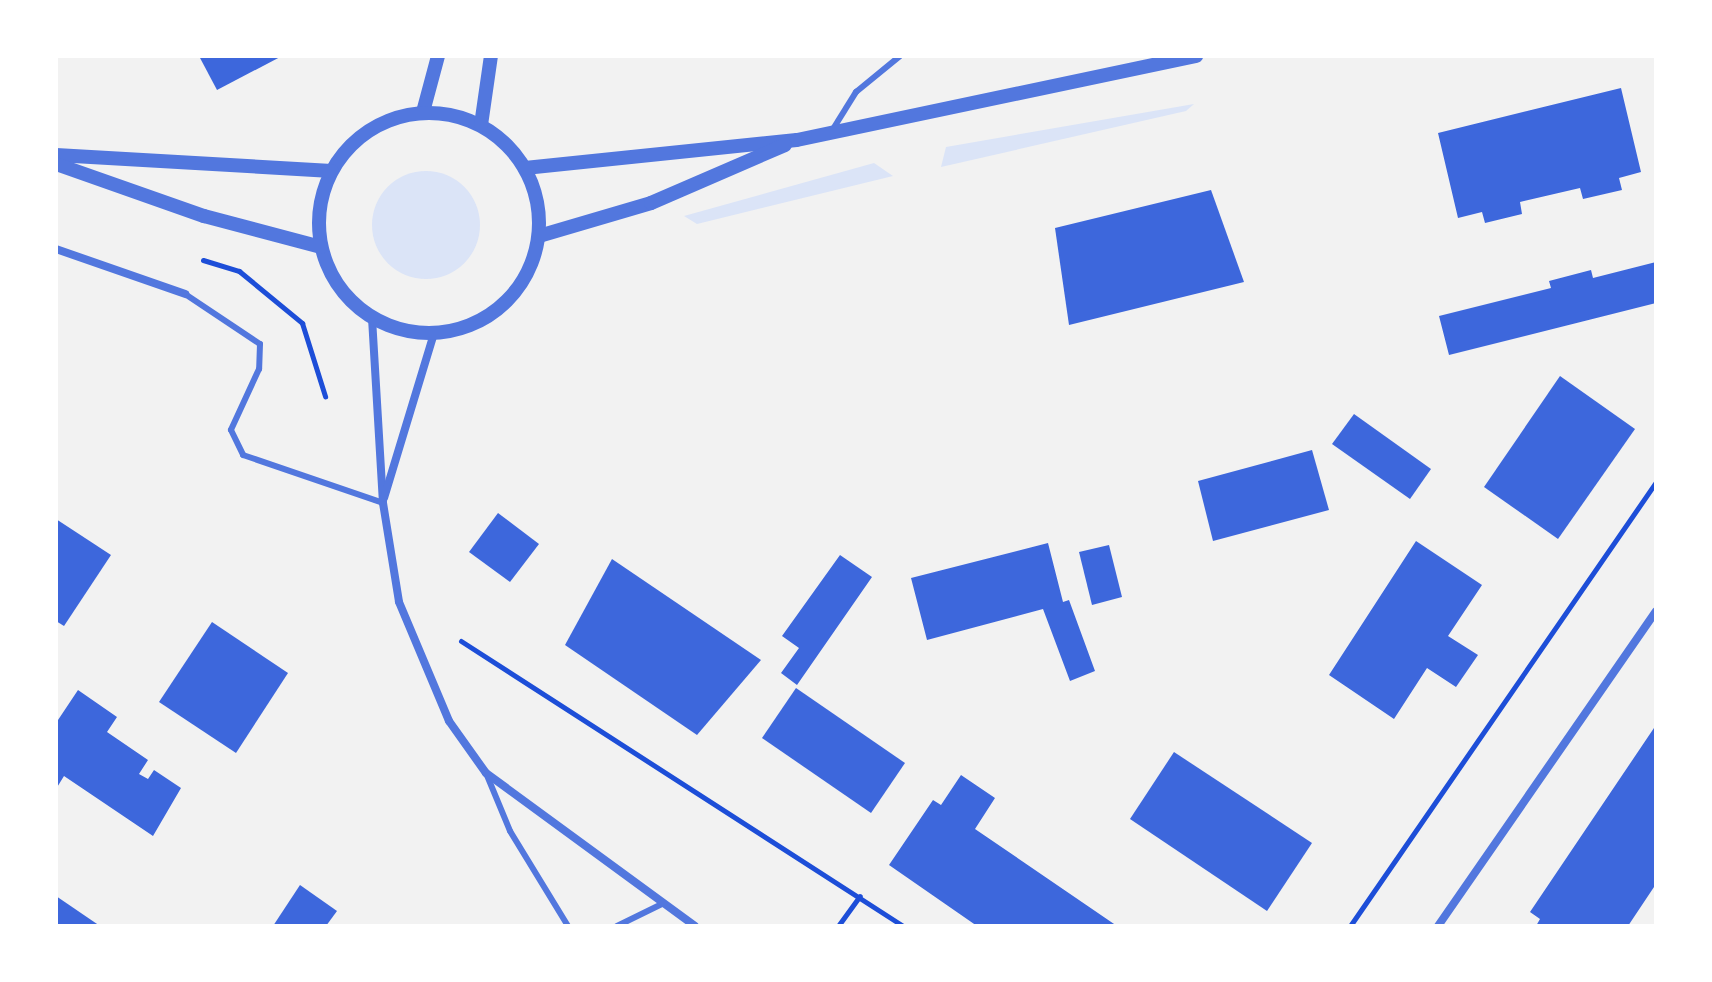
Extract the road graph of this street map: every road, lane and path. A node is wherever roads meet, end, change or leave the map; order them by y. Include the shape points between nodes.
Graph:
1 (438, 56) edge
2 (491, 56) edge
3 (900, 56) edge
4 (1196, 56) edge
5 (423, 112) junction
6 (481, 125) junction
7 (830, 133) junction
8 (797, 140) junction
9 (56, 155) edge
10 (56, 164) edge
11 (525, 168) junction
12 (332, 171) junction
13 (539, 236) junction
14 (321, 247) junction
15 (56, 249) edge
16 (185, 294) joint
17 (372, 318) junction
18 (434, 333) junction
19 (1656, 482) edge
20 (383, 503) junction
21 (1656, 611) edge
22 (461, 641) dead end
23 (486, 773) junction
24 (860, 896) junction
25 (662, 904) junction
26 (568, 926) edge
27 (617, 926) edge
28 (695, 926) edge
29 (838, 926) edge
30 (903, 926) edge
31 (1350, 926) edge
32 (1438, 926) edge

1 - 5 street
2 - 6 street
3 - 7 lane via 856,92
4 - 7 street
5 - 6 street
5 - 12 street via 370,129
6 - 11 street
7 - 8 street
8 - 11 street
8 - 13 street via 651,203
9 - 12 street
10 - 14 street via 204,216
11 - 13 street via 538,201
12 - 14 street via 319,208
13 - 18 street via 528,273 504,304 472,325
14 - 17 street via 348,299
15 - 16 street
16 - 20 lane via 260,344 259,369 231,430 243,455
17 - 18 street
17 - 20 street
18 - 20 street
19 - 31 path
20 - 23 street via 399,602 422,669
21 - 32 street
22 - 24 path
23 - 25 street
23 - 26 lane via 510,831
24 - 29 path
24 - 30 path
25 - 27 lane
25 - 28 street

